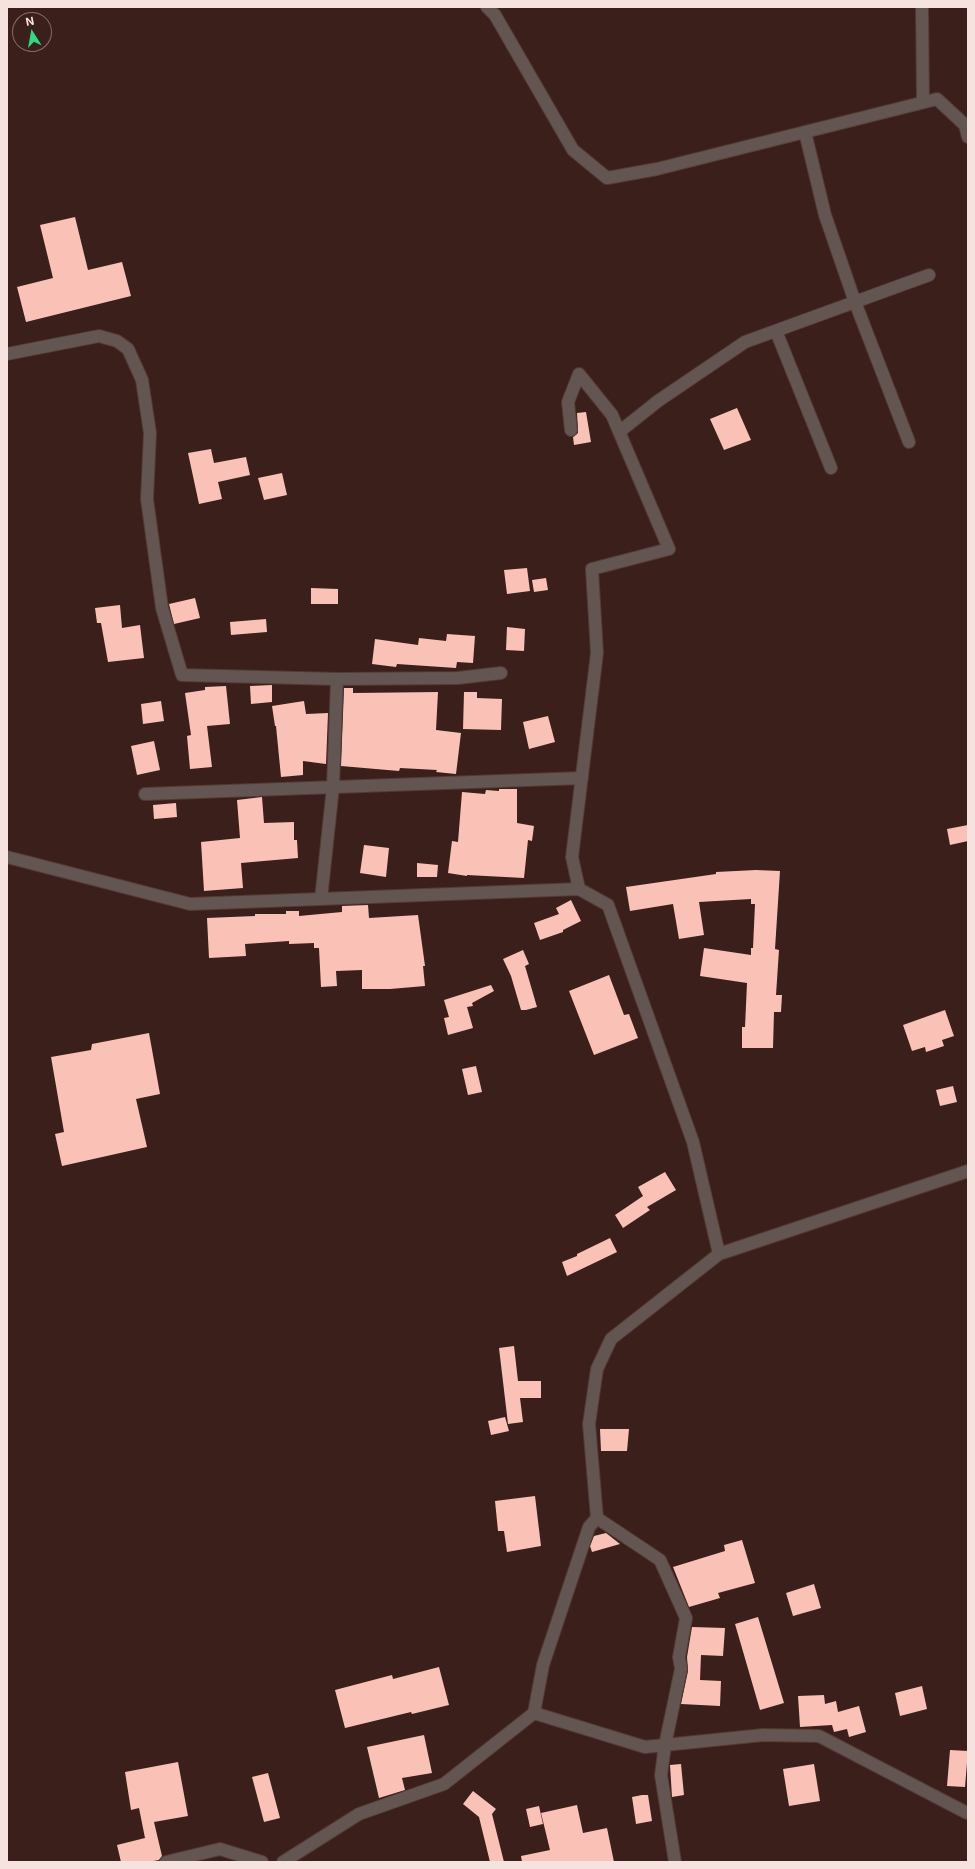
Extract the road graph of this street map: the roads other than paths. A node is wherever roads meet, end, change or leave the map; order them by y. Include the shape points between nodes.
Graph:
1 (487, 7) edge
2 (922, 7) edge
3 (923, 102) junction
4 (805, 132) junction
5 (968, 137) edge
6 (929, 276) dead end
7 (855, 302) junction
8 (776, 331) junction
9 (7, 354) edge
10 (570, 430) dead end
11 (619, 432) junction
12 (909, 442) dead end
13 (830, 468) dead end
14 (501, 673) dead end
15 (337, 679) junction
16 (582, 778) junction
17 (333, 787) junction
18 (145, 794) dead end
19 (7, 856) edge
20 (579, 890) junction
21 (321, 899) junction
22 (968, 1171) edge
23 (719, 1254) junction
24 (597, 1518) junction
25 (534, 1713) junction
26 (665, 1745) junction
27 (967, 1813) dead end
28 (166, 1862) edge
29 (262, 1862) edge
30 (284, 1862) edge
31 (675, 1862) edge

1 - 4 street via 495,14 573,150 607,178 657,169
2 - 3 street
3 - 4 street
3 - 5 street via 937,99 964,125
4 - 7 street via 825,215
6 - 7 street
7 - 8 street
7 - 12 street
8 - 11 street via 745,342 658,401
8 - 13 street
9 - 15 street via 99,336 117,341 128,349 142,380 150,433 147,499 162,608 182,675
10 - 11 street via 568,402 579,374 612,415
11 - 16 street via 669,549 592,569 597,653
14 - 15 street via 458,678
15 - 17 street
16 - 17 street
16 - 20 street via 572,857
17 - 18 street
17 - 21 street
19 - 21 street via 190,904
20 - 21 street
20 - 23 street via 608,904 693,1142
22 - 23 street
23 - 24 street via 611,1339 597,1369 589,1424
24 - 25 street via 589,1527 543,1665
24 - 26 street via 660,1560 686,1618 679,1658 681,1669
25 - 26 street via 645,1747
25 - 30 street via 444,1784 359,1814
26 - 27 street via 763,1735 819,1736
26 - 31 street via 661,1775
28 - 29 street via 220,1849

